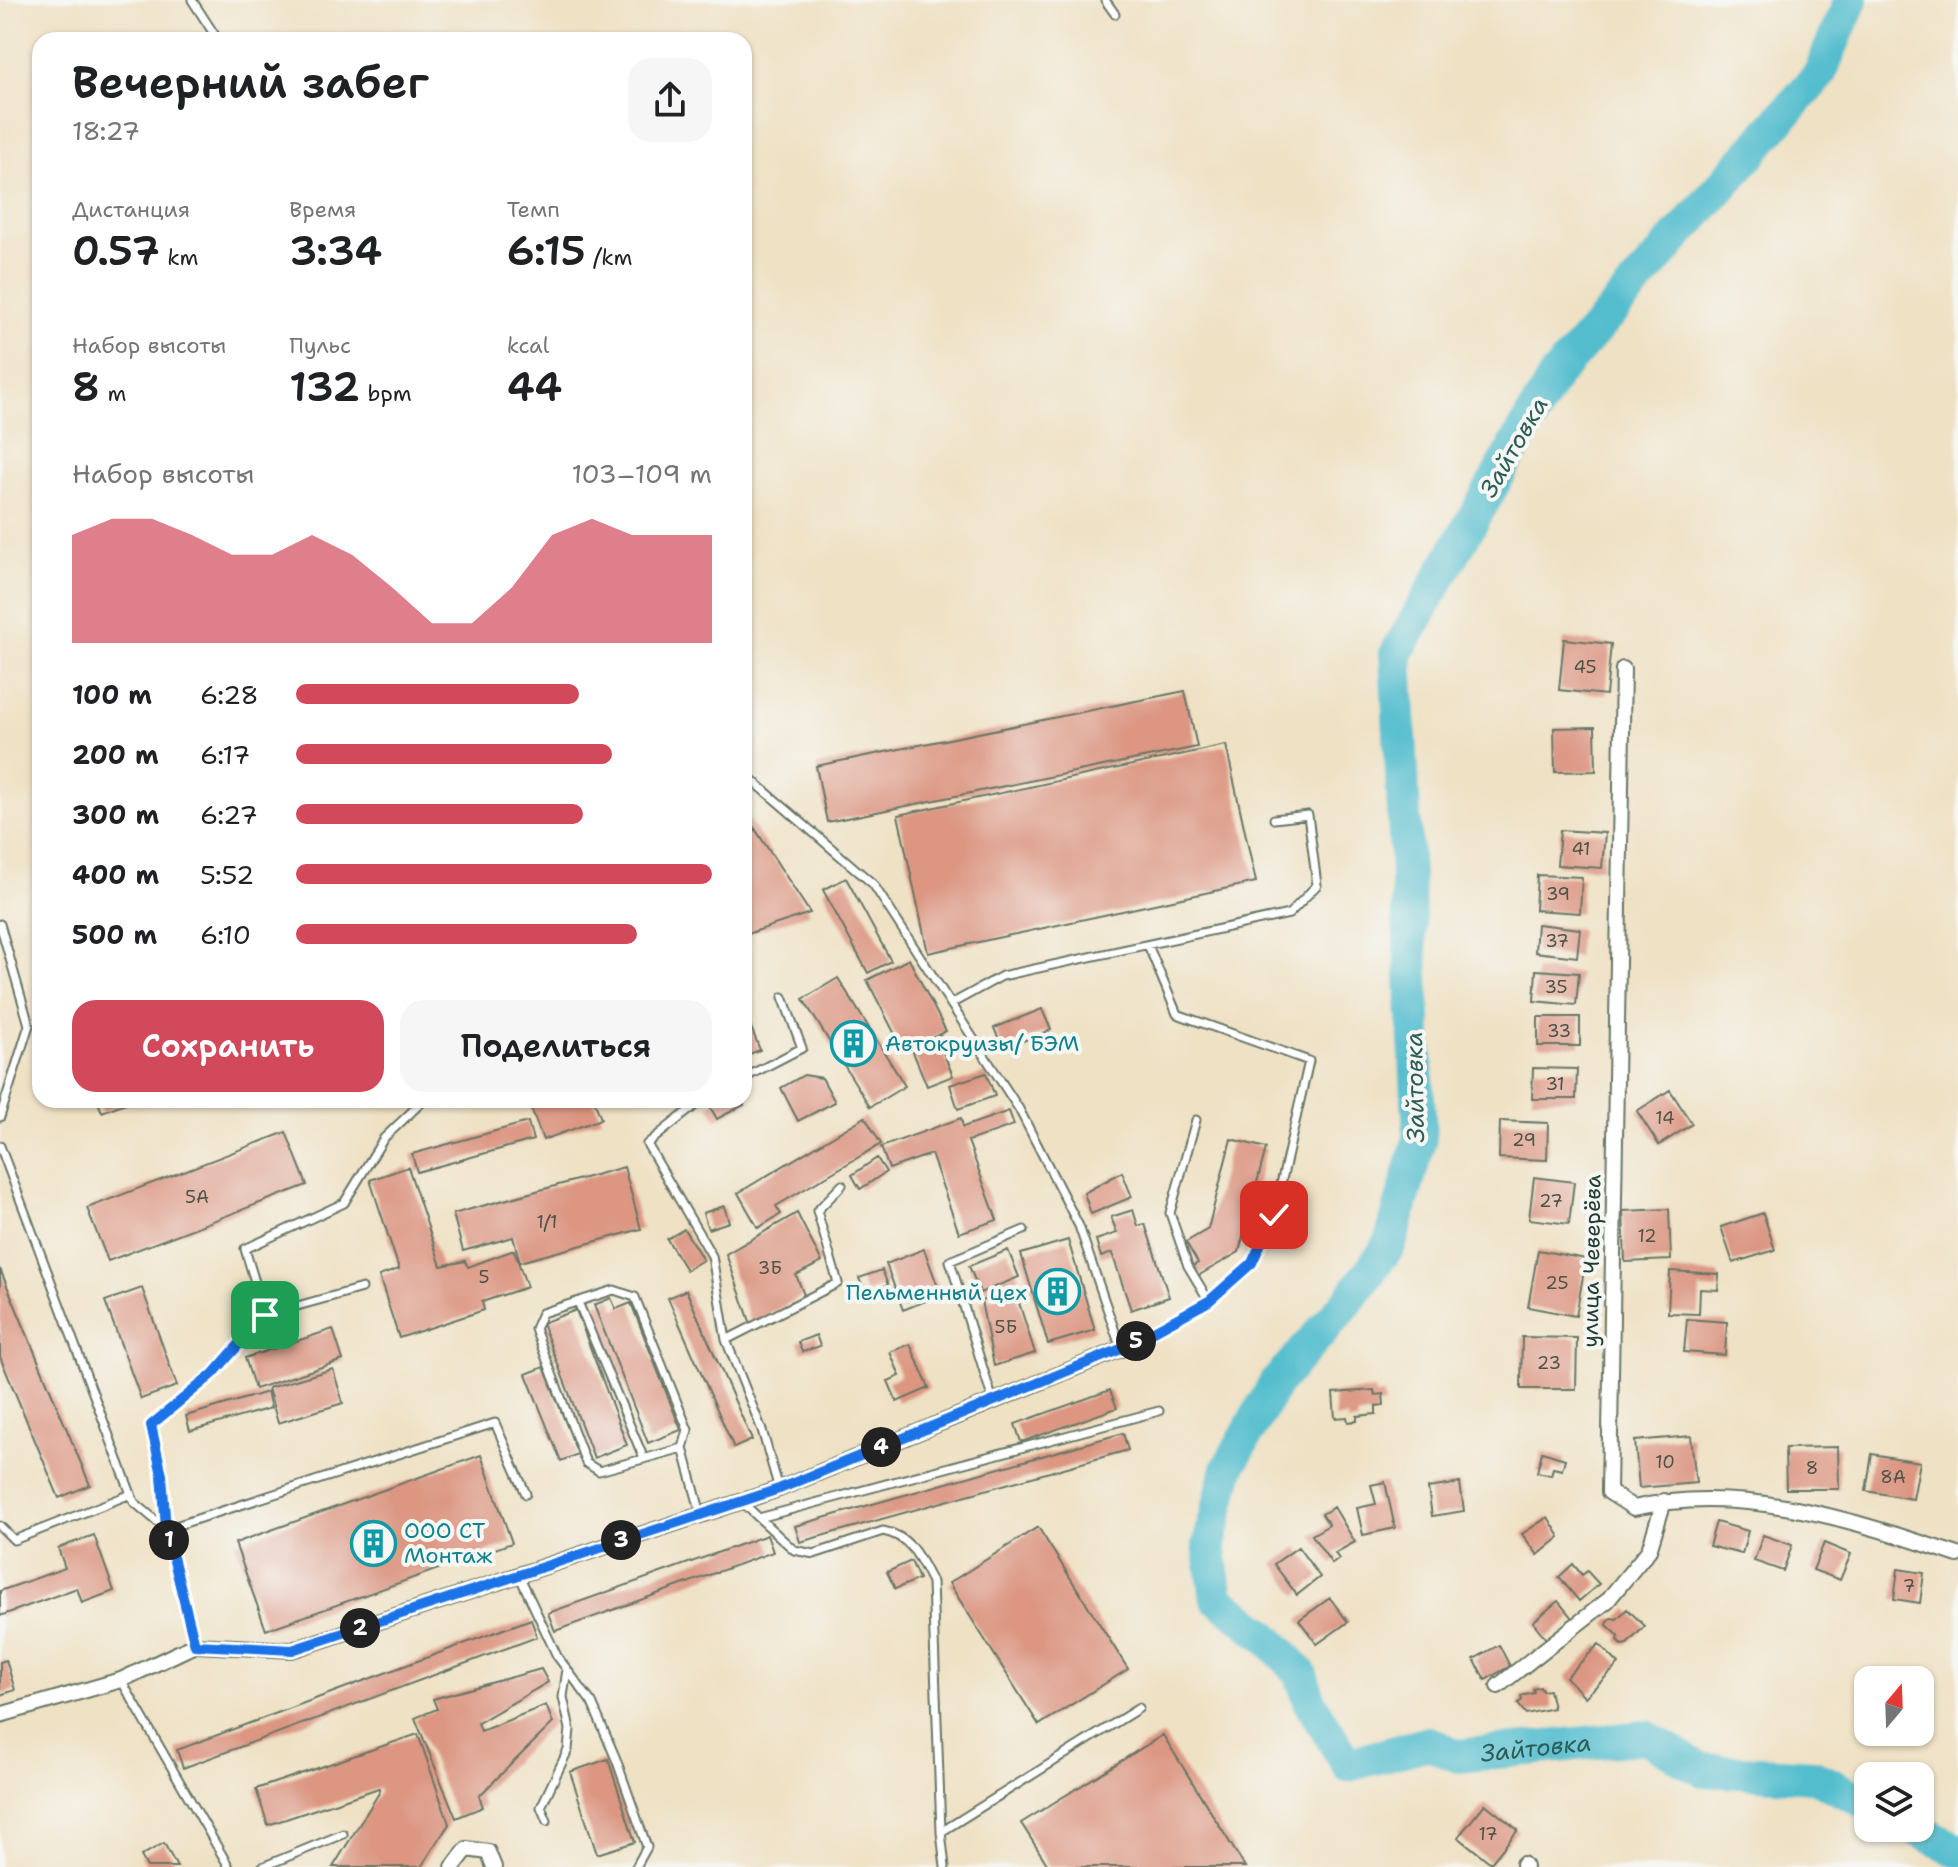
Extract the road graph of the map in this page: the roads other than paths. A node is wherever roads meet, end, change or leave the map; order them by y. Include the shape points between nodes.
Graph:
1 (192, 0) edge
2 (1105, 0) edge
3 (1115, 14) dead end
4 (213, 32) edge
5 (1623, 669) dead end
6 (752, 780) edge
7 (1274, 819) dead end
8 (0, 924) edge
9 (1148, 945) junction
10 (783, 997) dead end
11 (951, 1004) junction
12 (32, 1024) edge
13 (29, 1025) junction
14 (752, 1074) edge
15 (416, 1108) edge
16 (692, 1108) edge
17 (0, 1117) edge
18 (1196, 1120) dead end
19 (0, 1146) edge
20 (842, 1185) dead end
21 (1024, 1230) dead end
22 (362, 1288) dead end
23 (1209, 1301) junction
24 (578, 1302) junction
25 (265, 1315) junction
26 (726, 1340) junction
27 (1121, 1349) junction
28 (993, 1401) junction
29 (1159, 1411) dead end
30 (683, 1448) junction
31 (644, 1459) junction
32 (779, 1489) junction
33 (131, 1494) junction
34 (526, 1494) dead end
35 (741, 1501) junction
36 (1664, 1501) junction
37 (701, 1514) junction
38 (759, 1518) junction
39 (0, 1526) edge
40 (166, 1529) junction
41 (1958, 1555) edge
42 (519, 1575) junction
43 (195, 1645) junction
44 (567, 1669) junction
45 (121, 1680) junction
46 (1498, 1686) dead end
47 (1139, 1708) dead end
48 (0, 1715) edge
49 (547, 1821) dead end
50 (941, 1832) junction
51 (343, 1834) dead end
52 (229, 1867) edge
53 (262, 1867) edge
54 (453, 1867) edge
55 (494, 1867) edge
56 (636, 1867) edge
57 (945, 1867) edge

1 - 4 lane
2 - 3 lane
5 - 36 street, улица Чеверёва via 1609,1492 1634,1508
6 - 11 lane via 873,884
7 - 9 lane via 1308,815 1317,885 1289,914
8 - 13 lane
9 - 11 lane via 1002,976
9 - 23 lane via 1177,1014 1309,1061 1274,1215 1252,1263
10 - 14 lane via 802,1048
11 - 27 lane via 1019,1109 1079,1226
12 - 13 lane
13 - 17 lane
15 - 25 lane via 384,1138 344,1203 245,1249
16 - 26 lane via 647,1144 712,1256
18 - 23 lane via 1170,1213 1188,1266
19 - 33 lane
20 - 26 lane via 817,1211 838,1283
21 - 28 lane via 950,1261
22 - 25 lane
23 - 27 lane
24 - 30 lane via 614,1290 635,1297 688,1430
24 - 31 lane
24 - 31 lane via 542,1313 535,1329 586,1463 599,1471
25 - 40 lane via 213,1374 151,1425
26 - 32 lane
27 - 28 street
28 - 32 street
29 - 38 lane
30 - 31 lane
30 - 37 lane
32 - 35 street
33 - 39 lane via 14,1540
33 - 40 lane
34 - 40 lane via 495,1423
35 - 37 street
35 - 38 lane
36 - 41 street, улица Чеверёва via 1764,1503 1863,1523
36 - 46 street via 1649,1550 1607,1601
37 - 42 street
38 - 50 lane via 794,1550 814,1554 883,1531 913,1547 932,1582
40 - 43 lane
42 - 43 street via 292,1650
42 - 44 lane
43 - 45 street
44 - 49 lane via 563,1697 568,1750 541,1807
44 - 56 lane via 592,1703 647,1847
45 - 48 street
45 - 52 lane
47 - 50 lane
50 - 57 lane
51 - 53 lane
54 - 55 street via 467,1849 488,1852

